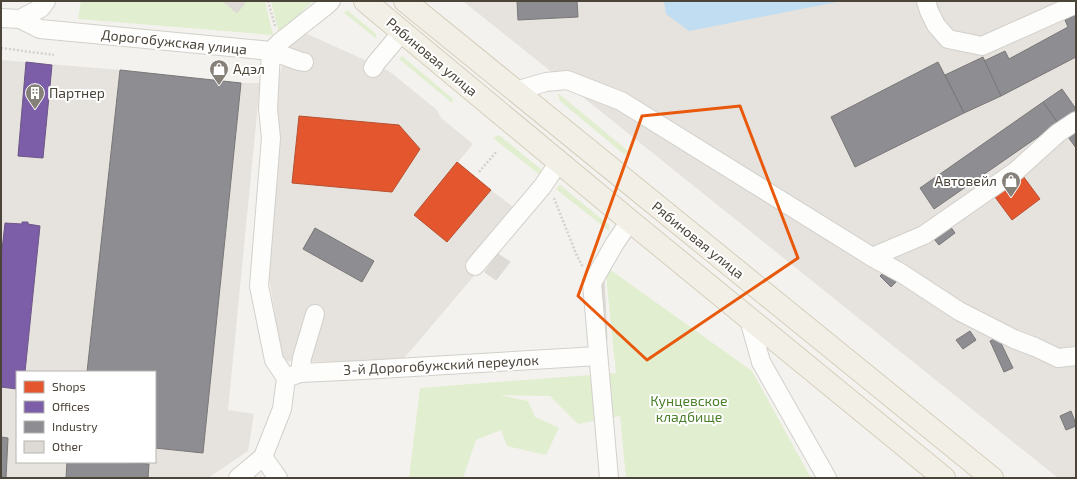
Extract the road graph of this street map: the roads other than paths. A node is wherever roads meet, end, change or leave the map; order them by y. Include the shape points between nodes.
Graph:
1 (46, 1) edge
2 (331, 1) edge
3 (365, 1) edge
4 (405, 1) edge
5 (926, 1) edge
6 (1076, 4) edge
7 (1, 18) edge
8 (20, 19) junction
9 (402, 32) junction
10 (275, 47) junction
11 (304, 62) dead end
12 (373, 68) dead end
13 (515, 91) junction
14 (1076, 121) edge
15 (559, 162) junction
16 (630, 221) junction
17 (872, 257) junction
18 (475, 266) dead end
19 (315, 314) dead end
20 (748, 316) junction
21 (598, 356) junction
22 (1076, 356) edge
23 (293, 375) junction
24 (263, 457) junction
25 (238, 478) edge
26 (278, 478) edge
27 (609, 478) edge
28 (827, 478) edge
29 (944, 478) edge
30 (992, 478) edge

1 - 8 street via 41,8
2 - 10 street
3 - 9 main road, Рябиновая улица
4 - 13 main road, Рябиновая улица
5 - 6 street via 936,25 948,39 982,46
7 - 8 street, Дорогобужская улица
8 - 10 street, Дорогобужская улица via 40,29
9 - 12 street
9 - 15 main road, Рябиновая улица
10 - 11 street, Дорогобужская улица
10 - 23 street via 268,109 271,138 259,286 274,360
13 - 17 street via 546,82 568,80 621,101
13 - 30 main road, Рябиновая улица
14 - 17 street via 1058,133 1016,171 924,236
15 - 16 main road, Рябиновая улица
15 - 18 street via 542,187
16 - 20 main road, Рябиновая улица
16 - 21 street via 592,283
17 - 22 street via 959,311 1014,339 1058,358
19 - 23 street via 302,358
20 - 28 street via 761,362
20 - 29 main road, Рябиновая улица
21 - 23 street, 3-й Дорогобужский переулок
21 - 27 street
23 - 24 street
24 - 25 street
24 - 26 street

